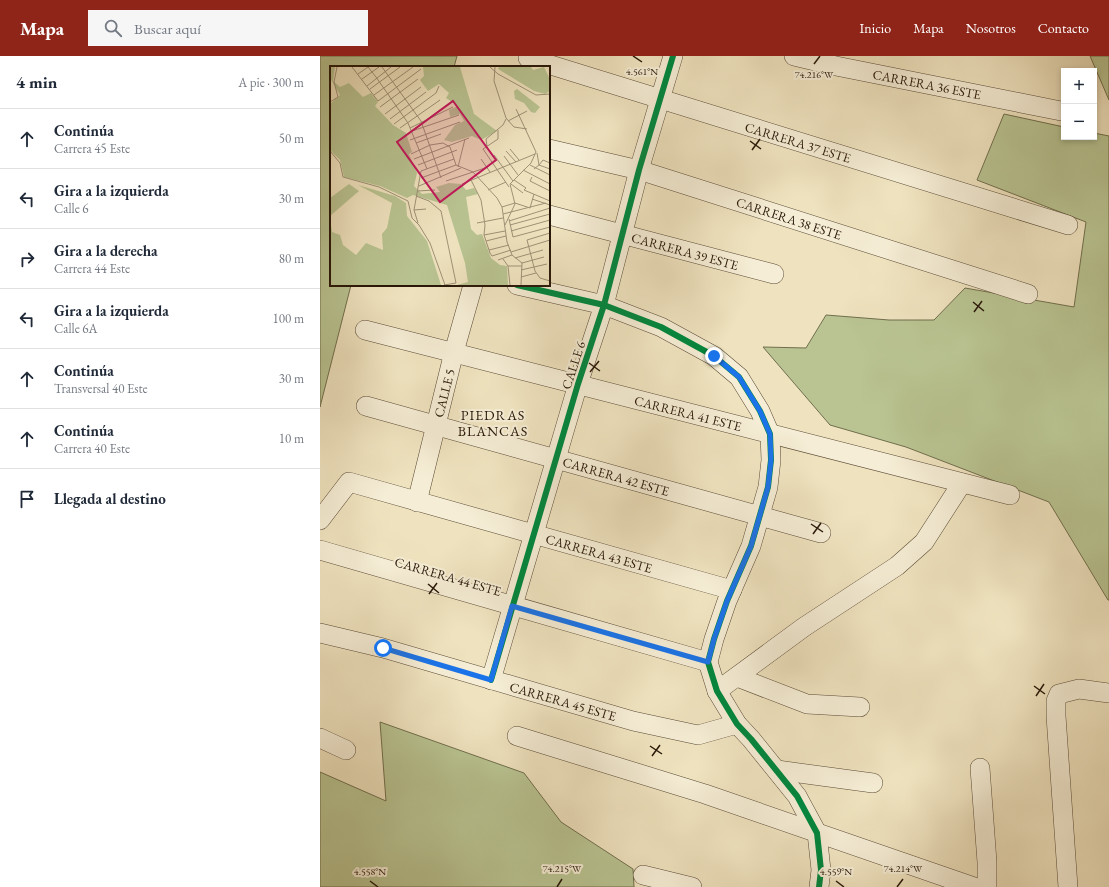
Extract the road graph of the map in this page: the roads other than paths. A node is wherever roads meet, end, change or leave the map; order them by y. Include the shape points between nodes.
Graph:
1 (673, 56) edge
2 (794, 56) edge
3 (528, 60) edge
4 (548, 66) edge
5 (550, 66) edge
6 (660, 99) junction
7 (1061, 111) dead end
8 (550, 149) edge
9 (640, 170) junction
10 (550, 215) edge
11 (1068, 225) dead end
12 (623, 235) junction
13 (774, 274) dead end
14 (473, 286) edge
15 (521, 286) edge
16 (1028, 294) dead end
17 (604, 305) junction
18 (365, 330) dead end
19 (454, 352) junction
20 (578, 384) junction
21 (366, 406) dead end
22 (436, 426) junction
23 (770, 434) junction
24 (556, 459) junction
25 (962, 483) junction
26 (1010, 495) dead end
27 (417, 502) junction
28 (759, 516) junction
29 (320, 520) edge
30 (533, 534) junction
31 (821, 534) dead end
32 (320, 550) edge
33 (732, 590) junction
34 (512, 606) junction
35 (320, 633) edge
36 (708, 662) junction
37 (737, 677) junction
38 (491, 680) junction
39 (717, 691) junction
40 (1109, 693) edge
41 (860, 707) dead end
42 (737, 724) junction
43 (517, 736) dead end
44 (320, 738) edge
45 (346, 750) dead end
46 (980, 768) dead end
47 (777, 770) junction
48 (873, 783) dead end
49 (817, 833) junction
50 (643, 876) dead end
51 (692, 887) edge
52 (819, 887) edge
53 (974, 887) edge
54 (987, 887) edge
55 (1068, 887) edge

1 - 6 street, CALLE 6
2 - 7 street, CARRERA 36 ESTE
3 - 4 street, CARRERA 37 ESTE
5 - 6 street, CARRERA 37 ESTE
6 - 9 street, CALLE 6
6 - 11 street, CARRERA 37 ESTE
8 - 9 street, CARRERA 38 ESTE
9 - 12 street, CALLE 6
9 - 16 street, CARRERA 38 ESTE
10 - 12 street, CARRERA 39 ESTE
12 - 13 street, CARRERA 39 ESTE
12 - 17 street, CALLE 6
14 - 19 street, CALLE 5
15 - 17 street
17 - 20 street, CALLE 6
17 - 23 street via 661,327 714,356 739,377 760,411
18 - 19 street, CARRERA 41 ESTE
19 - 20 street, CARRERA 41 ESTE
19 - 22 street, CALLE 5
20 - 23 street, CARRERA 41 ESTE
20 - 24 street, CALLE 6
21 - 22 street, CARRERA 42 ESTE
22 - 24 street, CARRERA 42 ESTE
22 - 27 street, CALLE 5
23 - 25 street, CARRERA 41 ESTE
23 - 28 street via 771,460
24 - 28 street, CARRERA 42 ESTE
24 - 30 street, CALLE 6
25 - 26 street, CARRERA 41 ESTE
25 - 37 street via 924,542 896,566 804,627
27 - 29 street, CARRERA 43 ESTE via 349,482
27 - 30 street, CARRERA 43 ESTE
28 - 31 street, CARRERA 42 ESTE
28 - 33 street via 751,546
30 - 33 street, CARRERA 43 ESTE
30 - 34 street, CALLE 6
32 - 34 street, CARRERA 44 ESTE
33 - 36 street
34 - 36 street, CARRERA 44 ESTE
34 - 38 street, CALLE 6
35 - 38 street, CARRERA 45 ESTE via 383,648
36 - 39 street
37 - 39 street
37 - 41 street via 807,704
38 - 42 street, CARRERA 45 ESTE via 633,721 698,735
39 - 42 street
40 - 55 street via 1079,689 1059,694 1056,701
42 - 47 street
43 - 49 street via 705,794
44 - 45 street
46 - 54 street
47 - 48 street
47 - 49 street via 797,796
49 - 52 street via 821,870
49 - 53 street
50 - 51 street

